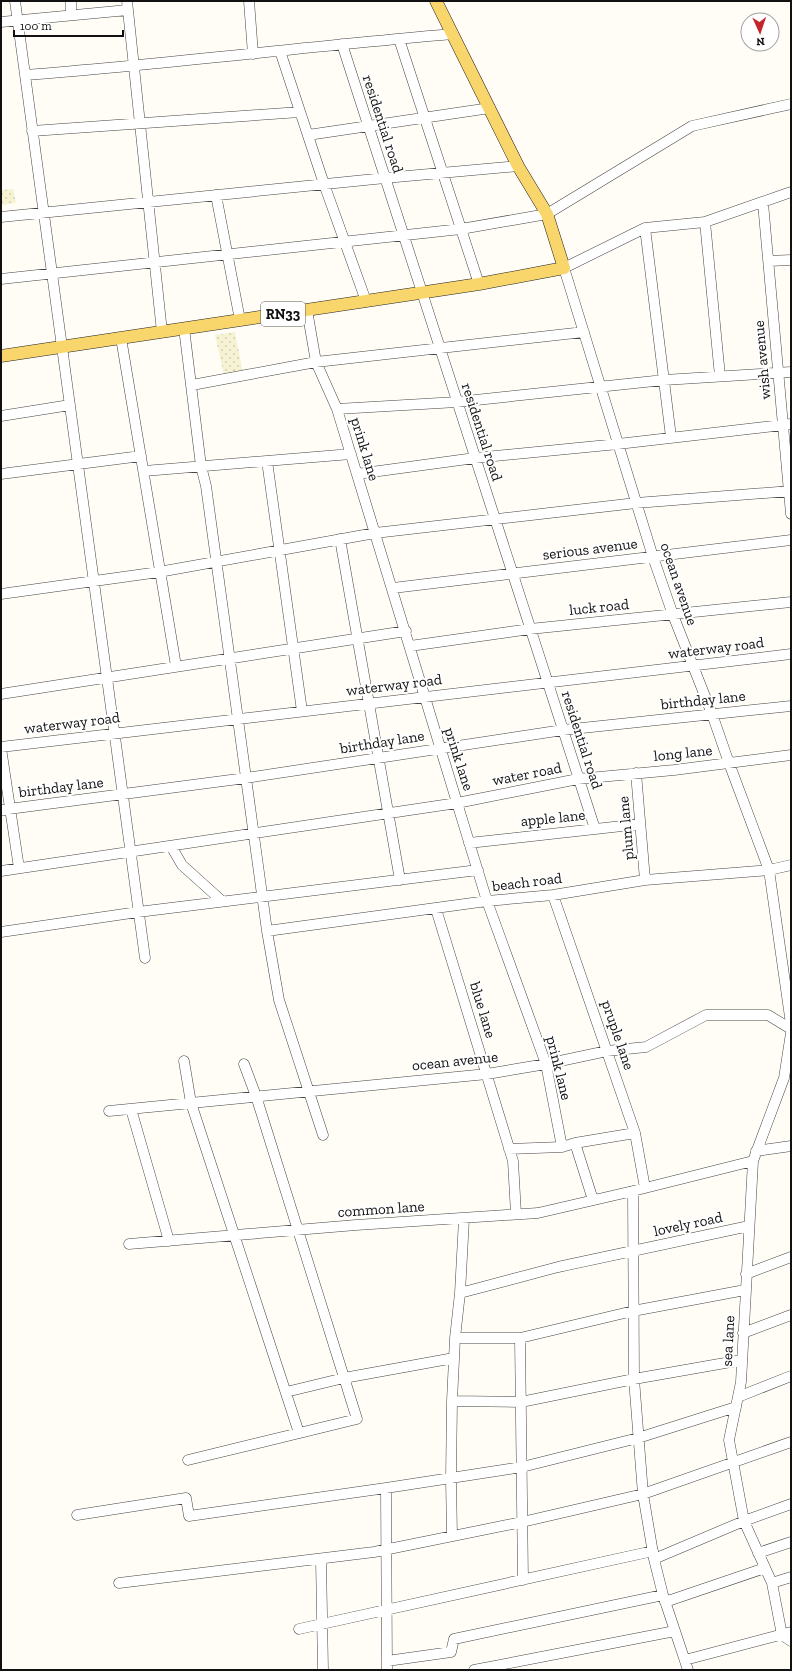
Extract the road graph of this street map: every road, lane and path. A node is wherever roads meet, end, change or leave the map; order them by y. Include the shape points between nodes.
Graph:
1 (15, 1) edge
2 (71, 1) edge
3 (249, 1) edge
4 (436, 1) edge
5 (127, 5) edge
6 (71, 15) junction
7 (17, 21) junction
8 (1, 22) edge
9 (453, 34) junction
10 (399, 39) junction
11 (342, 44) junction
12 (280, 51) junction
13 (253, 54) junction
14 (134, 67) junction
15 (25, 75) junction
16 (791, 104) edge
17 (490, 108) junction
18 (300, 112) junction
19 (425, 117) junction
20 (140, 123) junction
21 (368, 126) junction
22 (32, 131) junction
23 (308, 135) junction
24 (518, 166) junction
25 (442, 172) junction
26 (385, 178) junction
27 (324, 184) junction
28 (791, 192) edge
29 (216, 195) junction
30 (148, 202) junction
31 (762, 203) junction
32 (44, 213) junction
33 (547, 214) junction
34 (1, 217) edge
35 (705, 222) junction
36 (645, 228) junction
37 (461, 229) junction
38 (403, 235) junction
39 (344, 242) junction
40 (227, 254) junction
41 (791, 260) edge
42 (155, 262) junction
43 (769, 262) junction
44 (564, 268) junction
45 (52, 274) junction
46 (1, 279) edge
47 (479, 284) junction
48 (422, 292) junction
49 (366, 301) junction
50 (307, 310) junction
51 (240, 320) junction
52 (184, 328) junction
53 (162, 332) junction
54 (584, 332) junction
55 (121, 338) junction
56 (62, 346) junction
57 (439, 347) junction
58 (1, 356) edge
59 (316, 362) junction
60 (791, 372) edge
61 (778, 373) junction
62 (720, 376) junction
63 (664, 380) junction
64 (192, 385) junction
65 (600, 386) junction
66 (457, 402) junction
67 (70, 405) junction
68 (337, 408) junction
69 (1, 416) edge
70 (787, 424) edge
71 (671, 438) junction
72 (618, 444) junction
73 (351, 454) junction
74 (141, 456) junction
75 (475, 458) junction
76 (267, 461) junction
77 (78, 463) junction
78 (201, 466) junction
79 (144, 471) junction
80 (1, 474) edge
81 (357, 474) junction
82 (790, 491) edge
83 (636, 503) junction
84 (791, 514) edge
85 (495, 520) junction
86 (375, 533) junction
87 (340, 540) junction
88 (791, 540) edge
89 (279, 550) junction
90 (653, 557) junction
91 (216, 562) junction
92 (159, 572) junction
93 (512, 574) junction
94 (93, 581) junction
95 (393, 588) junction
96 (1, 594) edge
97 (791, 602) edge
98 (674, 615) junction
99 (530, 630) junction
100 (406, 631) junction
101 (357, 639) junction
102 (410, 646) junction
103 (293, 648) junction
104 (791, 654) edge
105 (230, 658) junction
106 (176, 666) junction
107 (693, 666) junction
108 (107, 678) junction
109 (548, 683) junction
110 (1, 694) edge
111 (424, 697) junction
112 (369, 703) junction
113 (791, 706) edge
114 (302, 711) junction
115 (712, 714) junction
116 (238, 719) junction
117 (563, 730) junction
118 (114, 733) junction
119 (1, 748) edge
120 (440, 748) junction
121 (791, 755) edge
122 (378, 758) junction
123 (729, 763) junction
124 (636, 773) junction
125 (246, 778) junction
126 (578, 779) junction
127 (122, 794) junction
128 (457, 803) junction
129 (6, 809) edge
130 (388, 813) junction
131 (640, 824) junction
132 (594, 829) junction
133 (254, 833) junction
134 (469, 843) junction
135 (171, 846) junction
136 (130, 852) junction
137 (791, 865) edge
138 (19, 868) junction
139 (478, 870) junction
140 (769, 870) junction
141 (1, 871) edge
142 (400, 880) junction
143 (645, 880) junction
144 (553, 895) junction
145 (262, 896) junction
146 (222, 901) junction
147 (487, 901) junction
148 (436, 909) junction
149 (138, 912) junction
150 (267, 931) junction
151 (1, 932) edge
152 (144, 958) dead end
153 (791, 1024) edge
154 (791, 1029) edge
155 (791, 1033) edge
156 (607, 1051) junction
157 (184, 1061) dead end
158 (244, 1064) dead end
159 (546, 1064) junction
160 (487, 1074) junction
161 (309, 1091) junction
162 (256, 1096) junction
163 (191, 1103) junction
164 (131, 1109) junction
165 (109, 1111) dead end
166 (635, 1133) junction
167 (323, 1136) dead end
168 (576, 1143) junction
169 (791, 1146) edge
170 (562, 1147) junction
171 (510, 1149) junction
172 (755, 1156) junction
173 (645, 1188) junction
174 (633, 1191) junction
175 (593, 1200) junction
176 (516, 1214) junction
177 (464, 1219) junction
178 (749, 1226) junction
179 (298, 1230) junction
180 (234, 1235) junction
181 (169, 1241) junction
182 (130, 1244) dead end
183 (633, 1251) junction
184 (791, 1257) edge
185 (746, 1274) junction
186 (745, 1290) junction
187 (460, 1293) junction
188 (634, 1311) junction
189 (791, 1315) edge
190 (743, 1333) junction
191 (455, 1338) junction
192 (520, 1338) junction
193 (454, 1358) junction
194 (742, 1360) junction
195 (791, 1376) edge
196 (344, 1378) junction
197 (634, 1379) junction
198 (286, 1392) junction
199 (452, 1401) junction
200 (521, 1402) junction
201 (737, 1402) junction
202 (299, 1433) junction
203 (638, 1438) junction
204 (791, 1442) edge
205 (188, 1460) dead end
206 (733, 1463) junction
207 (522, 1467) junction
208 (451, 1478) junction
209 (386, 1488) junction
210 (643, 1494) junction
211 (791, 1504) edge
212 (77, 1515) dead end
213 (744, 1521) junction
214 (522, 1522) junction
215 (452, 1536) junction
216 (791, 1542) edge
217 (386, 1550) junction
218 (758, 1553) junction
219 (653, 1555) junction
220 (321, 1560) junction
221 (765, 1568) junction
222 (791, 1577) edge
223 (523, 1580) junction
224 (119, 1583) dead end
225 (772, 1583) junction
226 (664, 1599) junction
227 (386, 1610) junction
228 (322, 1624) junction
229 (299, 1629) dead end
230 (675, 1631) junction
231 (786, 1633) edge
232 (791, 1641) edge
233 (686, 1665) edge
234 (387, 1666) edge
235 (323, 1670) edge
236 (474, 1670) edge

1 - 7 street
2 - 6 street
3 - 13 street
4 - 9 main road
5 - 6 street
5 - 14 street
6 - 7 street
7 - 8 street
7 - 15 street
9 - 10 street
9 - 17 main road
10 - 11 street
10 - 19 street
11 - 12 street
11 - 21 street, residential road
12 - 13 street
12 - 18 street
13 - 14 street
14 - 15 street
14 - 20 street
15 - 22 street
16 - 33 street via 692,126
17 - 19 street
17 - 24 main road
18 - 20 street
18 - 23 street
19 - 21 street
19 - 25 street
20 - 22 street
20 - 30 street
21 - 23 street
21 - 26 street, residential road
22 - 32 street
23 - 27 street
24 - 25 street
24 - 33 main road
25 - 26 street
25 - 37 street
26 - 27 street
26 - 38 street, residential road
27 - 29 street
27 - 39 street
28 - 31 street, RN33
29 - 30 street
29 - 40 street
30 - 32 street
30 - 42 street
31 - 35 street, RN33
31 - 43 street, wish avenue
32 - 34 street
32 - 45 street
33 - 37 street
33 - 44 main road
35 - 36 street, RN33
35 - 62 street
36 - 44 street, RN33
36 - 63 street
37 - 38 street
37 - 47 street
38 - 39 street
38 - 48 street, residential road
39 - 40 street
39 - 49 street
40 - 42 street
40 - 51 street
41 - 43 street
42 - 45 street
42 - 53 street
43 - 61 street, wish avenue
44 - 47 main road, RN33
44 - 54 street, ocean avenue
45 - 46 street
45 - 56 street
47 - 48 main road, RN33
48 - 49 main road, RN33
48 - 57 street, residential road
49 - 50 main road, RN33
50 - 51 main road, RN33
50 - 59 street, prink lane
51 - 52 main road, RN33
52 - 53 main road, RN33
52 - 64 street
53 - 55 main road, RN33
54 - 57 street
54 - 65 street, ocean avenue
55 - 56 main road, RN33
55 - 74 street
56 - 58 main road, RN33
56 - 67 street
57 - 59 street
57 - 66 street, residential road
59 - 64 street
59 - 68 street, prink lane
60 - 61 street
61 - 62 street
61 - 70 street, wish avenue
62 - 63 street
63 - 65 street
63 - 71 street
64 - 78 street
65 - 66 street
65 - 72 street, ocean avenue
66 - 68 street
66 - 75 street, residential road
67 - 69 street
67 - 77 street
68 - 73 street, prink lane
70 - 71 street
70 - 82 street, wish avenue
71 - 72 street
72 - 75 street
72 - 83 street, ocean avenue
73 - 76 street
73 - 81 street, prink lane
74 - 77 street
74 - 79 street
75 - 81 street
75 - 85 street, residential road
76 - 78 street
76 - 89 street
77 - 80 street
77 - 94 street
78 - 79 street
78 - 91 street
79 - 92 street
81 - 86 street, prink lane
82 - 83 street
82 - 84 street, wish avenue
83 - 85 street
83 - 90 street, ocean avenue
85 - 86 street
85 - 93 street, residential road
86 - 87 street
86 - 95 street, prink lane
87 - 89 street
87 - 101 street
88 - 90 street, serious avenue
89 - 91 street
89 - 103 street
90 - 93 street, serious avenue
90 - 98 street, ocean avenue
91 - 92 street
91 - 105 street
92 - 94 street
92 - 106 street
93 - 95 street, serious avenue
93 - 99 street, residential road
94 - 96 street
94 - 108 street
95 - 100 street, prink lane
97 - 98 street, luck road
98 - 99 street, luck road
98 - 107 street, ocean avenue
99 - 102 street, luck road
99 - 109 street, residential road
100 - 101 street
100 - 102 street, prink lane
101 - 103 street
101 - 112 street
102 - 111 street, prink lane
103 - 105 street
103 - 114 street
104 - 107 street, waterway road
105 - 106 street
105 - 116 street
106 - 108 street
107 - 109 street, waterway road
107 - 115 street, ocean avenue
108 - 110 street
108 - 118 street
109 - 111 street, waterway road
109 - 117 street, residential road
111 - 112 street, waterway road
111 - 120 street, prink lane
112 - 114 street, waterway road
112 - 122 street
113 - 115 street, birthday lane
114 - 116 street, waterway road
115 - 117 street, birthday lane
115 - 123 street, ocean avenue
116 - 118 street, waterway road
116 - 125 street
117 - 120 street, birthday lane
117 - 126 street, residential road
118 - 119 street, waterway road
118 - 127 street
119 - 129 street
120 - 122 street, birthday lane
120 - 128 street, prink lane
121 - 123 street, long lane
122 - 125 street, birthday lane
122 - 130 street
123 - 124 street, long lane
123 - 140 street, ocean avenue
124 - 126 street, long lane
124 - 131 street, plum lane
125 - 127 street, birthday lane
125 - 133 street
126 - 128 street, water road
126 - 132 street, residential road
127 - 129 street, birthday lane
127 - 136 street
128 - 130 street, water road
128 - 134 street, prink lane
129 - 138 street
130 - 133 street, water road
130 - 142 street
131 - 132 street, apple lane
131 - 143 street, plum lane
132 - 134 street, apple lane
133 - 135 street, water road
133 - 145 street
134 - 139 street, prink lane
135 - 136 street, water road
135 - 146 street via 182,865
136 - 138 street, water road
136 - 149 street
137 - 140 street, beach road
138 - 141 street, water road
139 - 142 street
139 - 147 street, prink lane
140 - 143 street, beach road
140 - 153 street, ocean avenue
142 - 145 street
143 - 144 street, beach road
144 - 147 street, beach road
144 - 156 street, pruple lane
145 - 146 street
145 - 150 street
146 - 149 street
147 - 148 street, beach road
147 - 159 street, prink lane
148 - 150 street, beach road
148 - 160 street, blue lane
149 - 151 street
149 - 152 street
150 - 161 street via 279,1000
154 - 156 street, ocean avenue via 768,1015 706,1015 646,1047
155 - 172 street, sea lane via 784,1078
156 - 159 street, ocean avenue
156 - 166 street, pruple lane
157 - 163 street
158 - 162 street
159 - 160 street, ocean avenue
159 - 170 street, prink lane
160 - 161 street, ocean avenue
160 - 171 street, blue lane
161 - 162 street, ocean avenue
161 - 167 street
162 - 163 street, ocean avenue
162 - 179 street
163 - 164 street, ocean avenue
163 - 180 street
164 - 165 street, ocean avenue
164 - 181 street
166 - 168 street
166 - 173 street, pruple lane
168 - 170 street
168 - 175 street
169 - 172 street, common lane
170 - 171 street
171 - 176 street, blue lane
172 - 173 street, common lane
172 - 178 street, sea lane
173 - 174 street, common lane
174 - 175 street, common lane
174 - 183 street
175 - 176 street, common lane via 538,1213
176 - 177 street, common lane
177 - 179 street, common lane
177 - 187 street
178 - 183 street, lovely road
178 - 185 street, sea lane
179 - 180 street, common lane
179 - 196 street
180 - 181 street, common lane
180 - 198 street
181 - 182 street, common lane
183 - 187 street, lovely road via 558,1266
183 - 188 street
184 - 185 street
185 - 186 street, sea lane
186 - 188 street
186 - 190 street, sea lane
187 - 191 street
188 - 192 street
188 - 197 street
189 - 190 street
190 - 194 street, sea lane
191 - 192 street
191 - 193 street
192 - 200 street
193 - 196 street
193 - 199 street
194 - 197 street
194 - 201 street, sea lane
195 - 201 street
196 - 198 street
196 - 202 street via 357,1419
197 - 200 street
197 - 203 street
198 - 202 street
199 - 200 street
199 - 208 street
200 - 207 street
201 - 203 street
201 - 206 street, sea lane via 729,1440
202 - 205 street
203 - 207 street
203 - 210 street
204 - 206 street
206 - 210 street
206 - 213 street, sea lane
207 - 208 street
207 - 214 street
208 - 209 street
208 - 215 street
209 - 212 street via 189,1516 186,1498
209 - 217 street
210 - 214 street
210 - 219 street
211 - 213 street
213 - 218 street, sea lane
213 - 219 street
214 - 215 street
214 - 223 street
215 - 217 street
216 - 218 street
217 - 220 street
217 - 227 street
218 - 221 street, sea lane
219 - 223 street
219 - 226 street
220 - 224 street
220 - 228 street
221 - 225 street, sea lane
221 - 226 street
222 - 225 street
223 - 227 street
225 - 231 street, sea lane
226 - 230 street
226 - 234 street via 454,1639 451,1652
227 - 228 street
227 - 234 street
228 - 229 street
228 - 235 street
230 - 233 street
230 - 236 street
231 - 232 street
231 - 233 street

